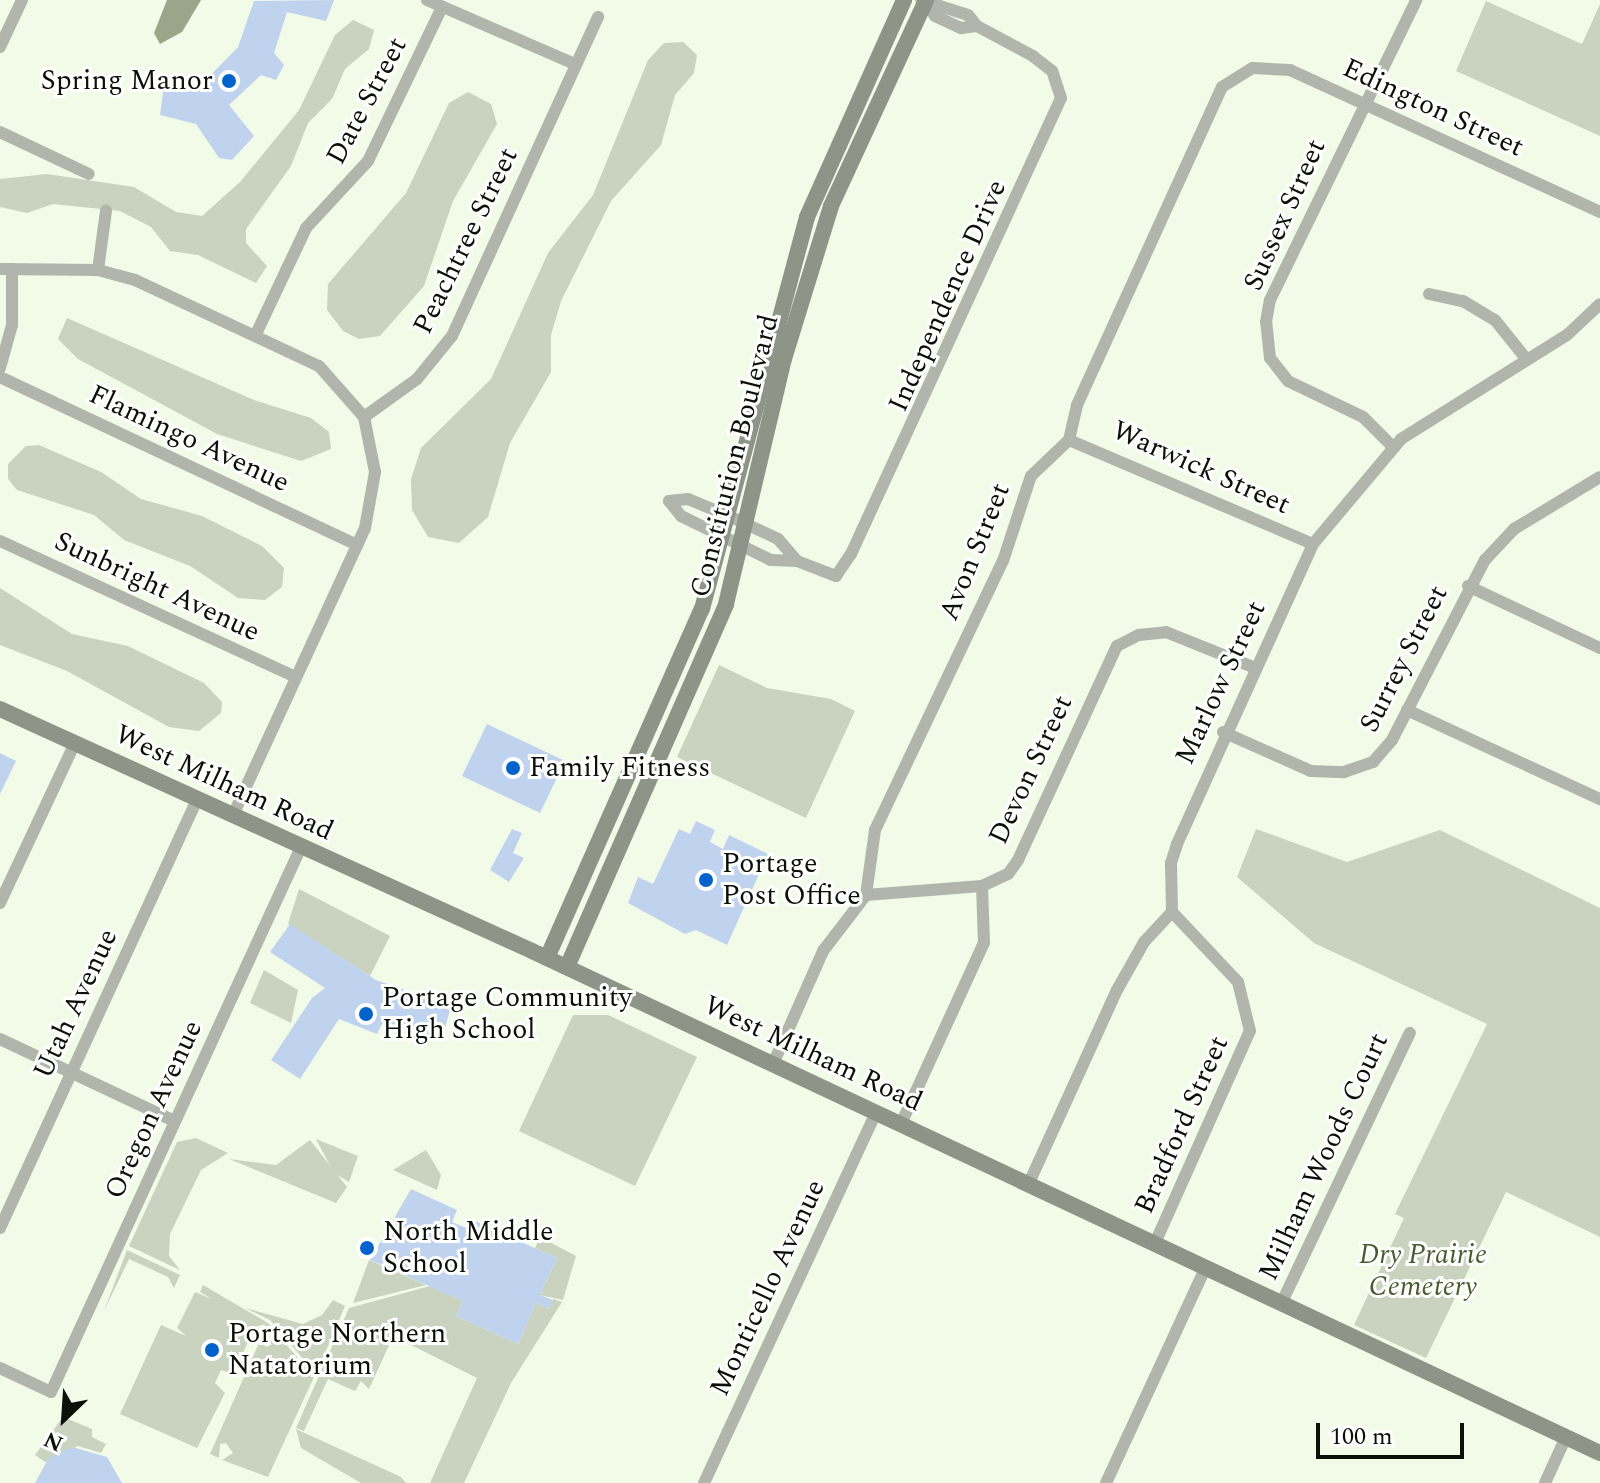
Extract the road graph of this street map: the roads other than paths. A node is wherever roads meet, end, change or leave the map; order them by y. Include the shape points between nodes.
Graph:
1 (22, 0) edge
2 (427, 0) edge
3 (904, 0) edge
4 (1416, 0) edge
5 (924, 1) edge
6 (442, 7) junction
7 (0, 12) edge
8 (598, 17) dead end
9 (13, 18) junction
10 (0, 47) edge
11 (575, 64) junction
12 (1363, 102) junction
13 (0, 132) edge
14 (89, 174) dead end
15 (106, 211) dead end
16 (1600, 212) edge
17 (6, 269) edge
18 (98, 270) junction
19 (1429, 294) dead end
20 (1600, 304) edge
21 (256, 334) junction
22 (1527, 360) junction
23 (0, 368) edge
24 (0, 377) edge
25 (364, 417) junction
26 (1069, 440) junction
27 (1393, 447) junction
28 (1600, 477) edge
29 (729, 516) junction
30 (749, 525) junction
31 (723, 537) junction
32 (0, 541) edge
33 (1313, 544) junction
34 (357, 545) junction
35 (744, 547) junction
36 (797, 561) junction
37 (1468, 586) junction
38 (1600, 648) edge
39 (1253, 667) junction
40 (294, 676) junction
41 (0, 709) edge
42 (1407, 710) junction
43 (1223, 732) junction
44 (75, 743) junction
45 (1600, 799) edge
46 (197, 800) junction
47 (232, 817) junction
48 (301, 847) junction
49 (982, 886) junction
50 (866, 895) junction
51 (0, 903) edge
52 (1172, 912) junction
53 (547, 958) junction
54 (567, 967) junction
55 (1410, 1033) dead end
56 (0, 1039) edge
57 (773, 1064) junction
58 (72, 1071) junction
59 (876, 1112) junction
60 (174, 1121) junction
61 (901, 1124) junction
62 (1029, 1183) junction
63 (0, 1228) edge
64 (1155, 1243) junction
65 (1206, 1267) junction
66 (1282, 1302) junction
67 (0, 1368) edge
68 (1566, 1437) junction
69 (1600, 1453) edge
70 (704, 1483) edge
71 (1106, 1483) edge
72 (1545, 1483) edge

1 - 9 street
2 - 6 street
3 - 29 street, Constitution Boulevard via 807,217 772,332
4 - 12 street, Sussex Street
5 - 30 street, Constitution Boulevard via 831,206 784,359
5 - 36 street, Independence Drive via 968,15 977,26 1046,65 1061,92 1059,107 851,554 836,576
6 - 11 street
6 - 21 street, Date Street via 368,161 306,228
7 - 9 street
8 - 11 street, Peachtree Street
9 - 10 street
11 - 25 street, Peachtree Street via 452,336 417,379
12 - 16 street, Edington Street
12 - 26 street, Edington Street via 1279,67 1242,71 1215,98 1077,405
12 - 27 street, Sussex Street via 1270,300 1266,343 1288,381 1363,417
13 - 14 street
15 - 18 street
17 - 18 street
17 - 23 street via 12,325
18 - 21 street via 135,280
19 - 22 street via 1463,301 1495,320
20 - 22 street, Marlow Street
21 - 25 street via 319,366
22 - 27 street, Marlow Street
24 - 34 street, Flamingo Avenue
25 - 34 street via 374,487
26 - 33 street, Warwick Street
26 - 50 street, Avon Street via 1031,476 1003,561 875,830
27 - 33 street, Marlow Street
28 - 37 street, Surrey Street via 1514,529
29 - 30 street, Independence Drive
29 - 31 street, Constitution Boulevard
29 - 31 street, Independence Drive via 688,499 669,501 681,516
30 - 35 street, Constitution Boulevard
30 - 36 street, Independence Drive via 778,539
31 - 35 street, Independence Drive
31 - 53 street, Constitution Boulevard via 682,660
32 - 40 street, Sunbright Avenue
33 - 39 street, Marlow Street
34 - 40 street
35 - 36 street, Independence Drive via 771,560
35 - 54 street, Constitution Boulevard via 709,644
37 - 38 street
37 - 42 street, Surrey Street
39 - 43 street, Marlow Street
39 - 49 street, Devon Street via 1166,632 1139,635 1117,646 1018,860
40 - 47 street
41 - 44 street, West Milham Road
42 - 43 street, Surrey Street via 1385,751 1344,772 1299,768
42 - 45 street
43 - 52 street, Marlow Street via 1171,863
44 - 46 street, West Milham Road
44 - 51 street
46 - 47 street, West Milham Road
46 - 58 street, Utah Avenue
47 - 48 street, West Milham Road
48 - 53 street, West Milham Road
48 - 60 street, Oregon Avenue
49 - 50 street
49 - 61 street via 984,943
50 - 57 street, Avon Street via 823,951
52 - 62 street via 1144,942 1117,990
52 - 64 street, Bradford Street via 1238,982 1250,1031
53 - 54 street, West Milham Road
54 - 57 street, West Milham Road
55 - 66 street, Milham Woods Court
56 - 58 street
57 - 59 street, West Milham Road
58 - 60 street
58 - 63 street, Utah Avenue
59 - 61 street, West Milham Road
59 - 70 street, Monticello Avenue
60 - 67 street, Oregon Avenue via 51,1392
61 - 62 street, West Milham Road
62 - 64 street, West Milham Road
64 - 65 street, West Milham Road
65 - 66 street, West Milham Road
65 - 71 street
66 - 68 street, West Milham Road
68 - 69 street, West Milham Road
68 - 72 street

